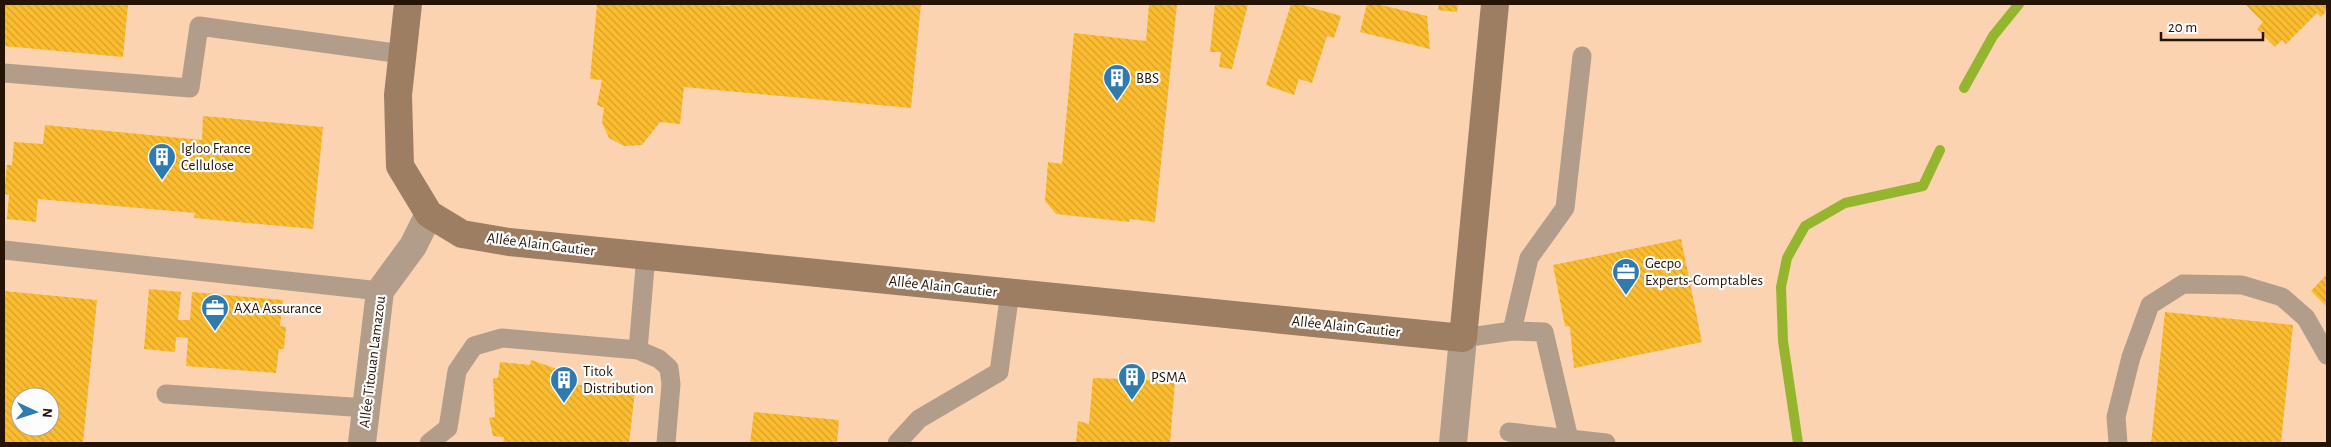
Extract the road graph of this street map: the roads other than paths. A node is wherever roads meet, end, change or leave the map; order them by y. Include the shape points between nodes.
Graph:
1 (408, 4) edge
2 (1495, 4) edge
3 (402, 54) junction
4 (1582, 56) dead end
5 (4, 73) edge
6 (429, 214) junction
7 (4, 250) edge
8 (646, 256) junction
9 (380, 291) junction
10 (1010, 292) junction
11 (1512, 331) junction
12 (1463, 338) junction
13 (638, 350) junction
14 (2327, 355) edge
15 (166, 394) dead end
16 (366, 408) junction
17 (1509, 432) dead end
18 (1569, 439) junction
19 (362, 443) edge
20 (429, 443) edge
21 (666, 443) edge
22 (897, 443) edge
23 (1453, 443) edge
24 (1606, 443) edge
25 (2118, 443) edge

1 - 3 street
2 - 12 street
3 - 5 lane via 199,26 190,88
3 - 6 street via 398,95 400,166
4 - 11 lane via 1566,208 1529,258
6 - 8 street, Allée Alain Gautier via 462,234
6 - 9 street, Allée Titouan Lamazou via 413,246
7 - 9 lane
8 - 10 street, Allée Alain Gautier
8 - 13 lane
9 - 16 street, Allée Titouan Lamazou
10 - 12 street, Allée Alain Gautier
10 - 22 lane via 999,372 919,419
11 - 12 lane
11 - 18 lane via 1544,332
12 - 23 street
13 - 20 lane via 502,338 474,346 457,371 448,428
13 - 21 lane via 659,359 669,368 671,384
14 - 25 lane via 2306,318 2282,297 2242,285 2183,284 2150,304 2131,357 2116,417
15 - 16 lane
16 - 19 street, Allée Titouan Lamazou
17 - 18 lane
18 - 24 lane

